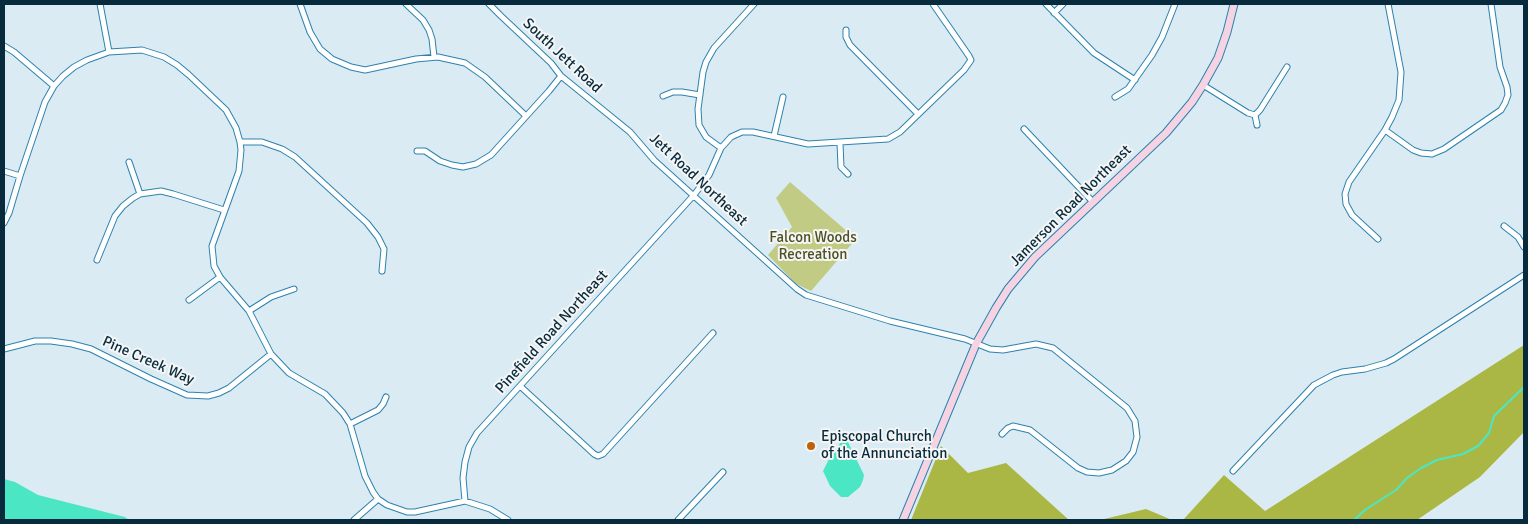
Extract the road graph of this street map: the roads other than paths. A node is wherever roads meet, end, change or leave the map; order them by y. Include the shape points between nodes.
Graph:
1 (100, 4) edge
2 (300, 4) edge
3 (406, 4) edge
4 (489, 4) edge
5 (754, 4) edge
6 (933, 4) edge
7 (1046, 4) edge
8 (1063, 4) edge
9 (1175, 4) edge
10 (1234, 4) edge
11 (1388, 4) edge
12 (1491, 4) edge
13 (1054, 13) junction
14 (846, 30) dead end
15 (4, 46) edge
16 (109, 52) junction
17 (434, 57) junction
18 (1287, 67) dead end
19 (561, 76) junction
20 (1135, 80) junction
21 (54, 86) junction
22 (1203, 86) junction
23 (700, 95) junction
24 (663, 96) dead end
25 (783, 97) dead end
26 (1115, 97) dead end
27 (597, 105) joint
28 (918, 114) junction
29 (1255, 115) junction
30 (526, 116) junction
31 (1257, 125) dead end
32 (1024, 129) dead end
33 (1385, 130) junction
34 (774, 136) junction
35 (240, 142) junction
36 (840, 142) junction
37 (721, 148) junction
38 (417, 151) dead end
39 (130, 162) dead end
40 (4, 171) edge
41 (848, 174) dead end
42 (20, 176) junction
43 (140, 194) junction
44 (694, 196) junction
45 (1092, 202) junction
46 (224, 210) junction
47 (4, 223) edge
48 (1504, 226) dead end
49 (1378, 239) dead end
50 (1524, 247) edge
51 (97, 260) dead end
52 (382, 268) dead end
53 (1524, 276) edge
54 (220, 277) junction
55 (294, 289) dead end
56 (189, 300) dead end
57 (249, 311) junction
58 (713, 333) dead end
59 (976, 344) junction
60 (4, 349) edge
61 (271, 354) junction
62 (520, 386) junction
63 (386, 398) dead end
64 (350, 424) junction
65 (1002, 434) dead end
66 (1233, 471) dead end
67 (723, 472) dead end
68 (378, 499) junction
69 (465, 501) junction
70 (354, 520) edge
71 (508, 520) edge
72 (678, 520) edge
73 (903, 520) edge

1 - 16 street
2 - 17 street via 320,49 332,59 351,67 365,70
3 - 17 street via 429,30
4 - 19 street, South Jett Road via 552,62
5 - 23 street via 709,54
6 - 28 street via 971,60
7 - 13 street
8 - 13 street
9 - 20 street via 1162,38
10 - 22 street, Jamerson Road Northeast via 1218,58
11 - 33 street via 1401,82 1396,108
12 - 33 street via 1500,67 1508,95 1501,110 1432,154 1413,150
13 - 20 street via 1094,53
14 - 28 street via 850,44
15 - 21 street
16 - 21 street via 74,68
16 - 35 street via 142,50 177,65 226,110
17 - 30 street via 465,63 485,77
18 - 29 street
19 - 27 street, South Jett Road
19 - 30 street
20 - 26 street
21 - 42 street via 45,102
22 - 29 street
22 - 45 street, Jamerson Road Northeast via 1166,133
23 - 24 street via 672,92
23 - 37 street via 699,125 706,137
25 - 34 street
27 - 44 street, Jett Road Northeast via 630,132 654,160
28 - 36 street via 888,139
29 - 31 street
30 - 38 street via 491,155 476,164 452,165 425,150
32 - 45 street
33 - 49 street via 1349,182 1345,194 1352,215
34 - 36 street via 808,144
34 - 37 street via 742,132 731,137
35 - 46 street via 239,171
35 - 52 street via 262,142 295,157 378,237 384,248
36 - 41 street via 841,167
37 - 44 street, Pinefield Road Northeast
39 - 43 street
40 - 42 street
42 - 47 street
43 - 46 street via 161,191
43 - 51 street via 115,216
44 - 59 street, Jett Road Northeast via 806,295
44 - 62 street, Pinefield Road Northeast
45 - 59 street, Jamerson Road Northeast via 1019,276
46 - 54 street via 212,246 214,266
48 - 50 street via 1518,237
53 - 66 street via 1394,359 1333,375 1314,385
54 - 56 street
54 - 57 street
55 - 57 street via 271,297
57 - 61 street
58 - 62 street via 598,456
59 - 65 street, Jett Road Northeast via 997,350 1036,344 1053,348 1127,408 1135,421 1137,437 1126,461 1112,470 1099,473 1078,468 1030,430 1013,426
59 - 73 street, Jamerson Road Northeast
60 - 61 street, Pine Creek Way via 35,342 72,344 91,349 186,395 208,396 229,388
61 - 64 street via 289,373 329,397
62 - 69 street, Pinefield Road Northeast via 477,433 469,447 464,469
63 - 64 street via 378,410
64 - 68 street via 367,481
67 - 72 street
68 - 69 street via 407,512
68 - 70 street
69 - 71 street via 490,508

